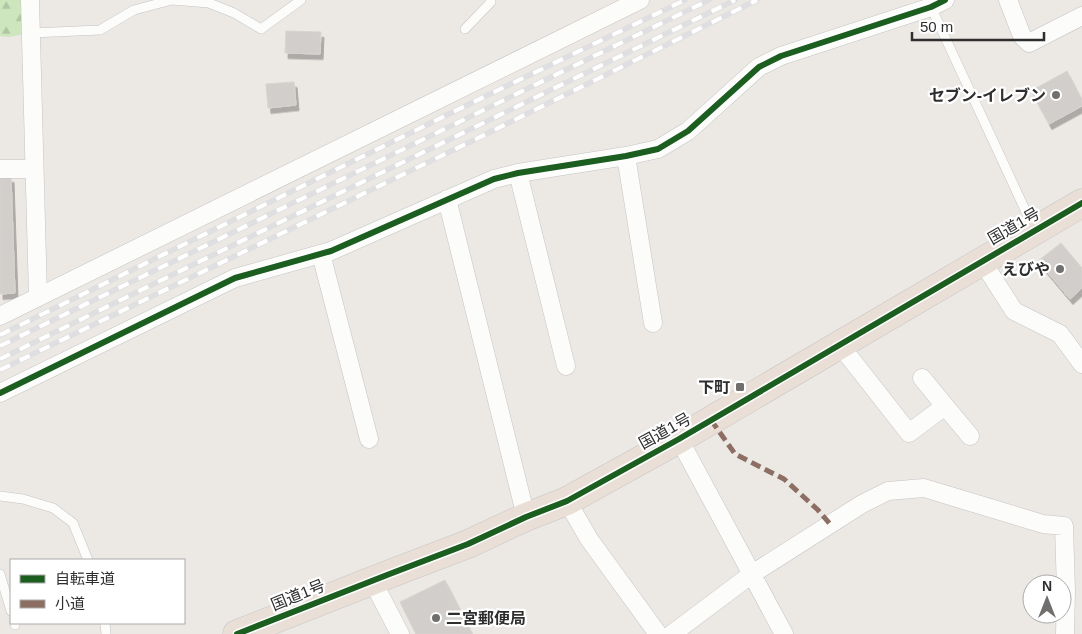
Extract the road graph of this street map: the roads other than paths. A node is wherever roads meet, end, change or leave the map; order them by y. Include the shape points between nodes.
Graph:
1 (30, 0) edge
2 (301, 0) edge
3 (490, 0) edge
4 (640, 0) edge
5 (1008, 0) edge
6 (938, 3) edge
7 (1082, 16) edge
8 (465, 29) dead end
9 (31, 33) junction
10 (626, 156) junction
11 (0, 169) edge
12 (34, 169) junction
13 (518, 173) junction
14 (447, 199) junction
15 (1082, 202) edge
16 (1035, 231) junction
17 (321, 254) junction
18 (982, 260) junction
19 (38, 297) junction
20 (0, 316) edge
21 (653, 323) dead end
22 (840, 345) junction
23 (1082, 364) edge
24 (566, 366) dead end
25 (922, 378) dead end
26 (0, 394) edge
27 (945, 406) junction
28 (970, 436) dead end
29 (369, 439) dead end
30 (679, 439) junction
31 (0, 496) edge
32 (567, 501) junction
33 (526, 518) junction
34 (88, 559) edge
35 (0, 574) edge
36 (752, 574) junction
37 (372, 580) junction
38 (1074, 591) edge
39 (10, 608) edge
40 (241, 633) edge
41 (400, 634) edge
42 (658, 634) edge
43 (672, 634) edge
44 (784, 634) edge
45 (1065, 634) edge

1 - 9 street
2 - 9 lane via 261,29 209,3 172,0 134,10 100,30
3 - 8 lane
4 - 19 street
5 - 7 street via 1022,36 1029,42
6 - 10 street via 781,56 759,67 688,131 658,149
6 - 16 lane
9 - 12 street
10 - 13 street
10 - 21 street
11 - 12 street
12 - 19 street
13 - 14 street via 494,179
13 - 24 street
14 - 17 street
14 - 33 street
15 - 16 highway, 国道1号
16 - 18 highway, 国道1号
17 - 26 street via 235,278
17 - 29 street
18 - 22 highway, 国道1号
18 - 23 street via 1014,312 1060,334
19 - 20 street
22 - 27 street via 909,433
22 - 30 highway, 国道1号
25 - 27 street
27 - 28 street
30 - 32 highway, 国道1号
30 - 36 street
31 - 34 lane via 53,508 73,523
32 - 33 highway, 国道1号
32 - 42 street via 589,539
33 - 37 highway, 国道1号
35 - 39 lane
36 - 38 street via 862,504 888,491 924,488 1043,524 1064,526
36 - 43 street
36 - 44 street
37 - 40 highway, 国道1号
37 - 41 street
38 - 45 street

